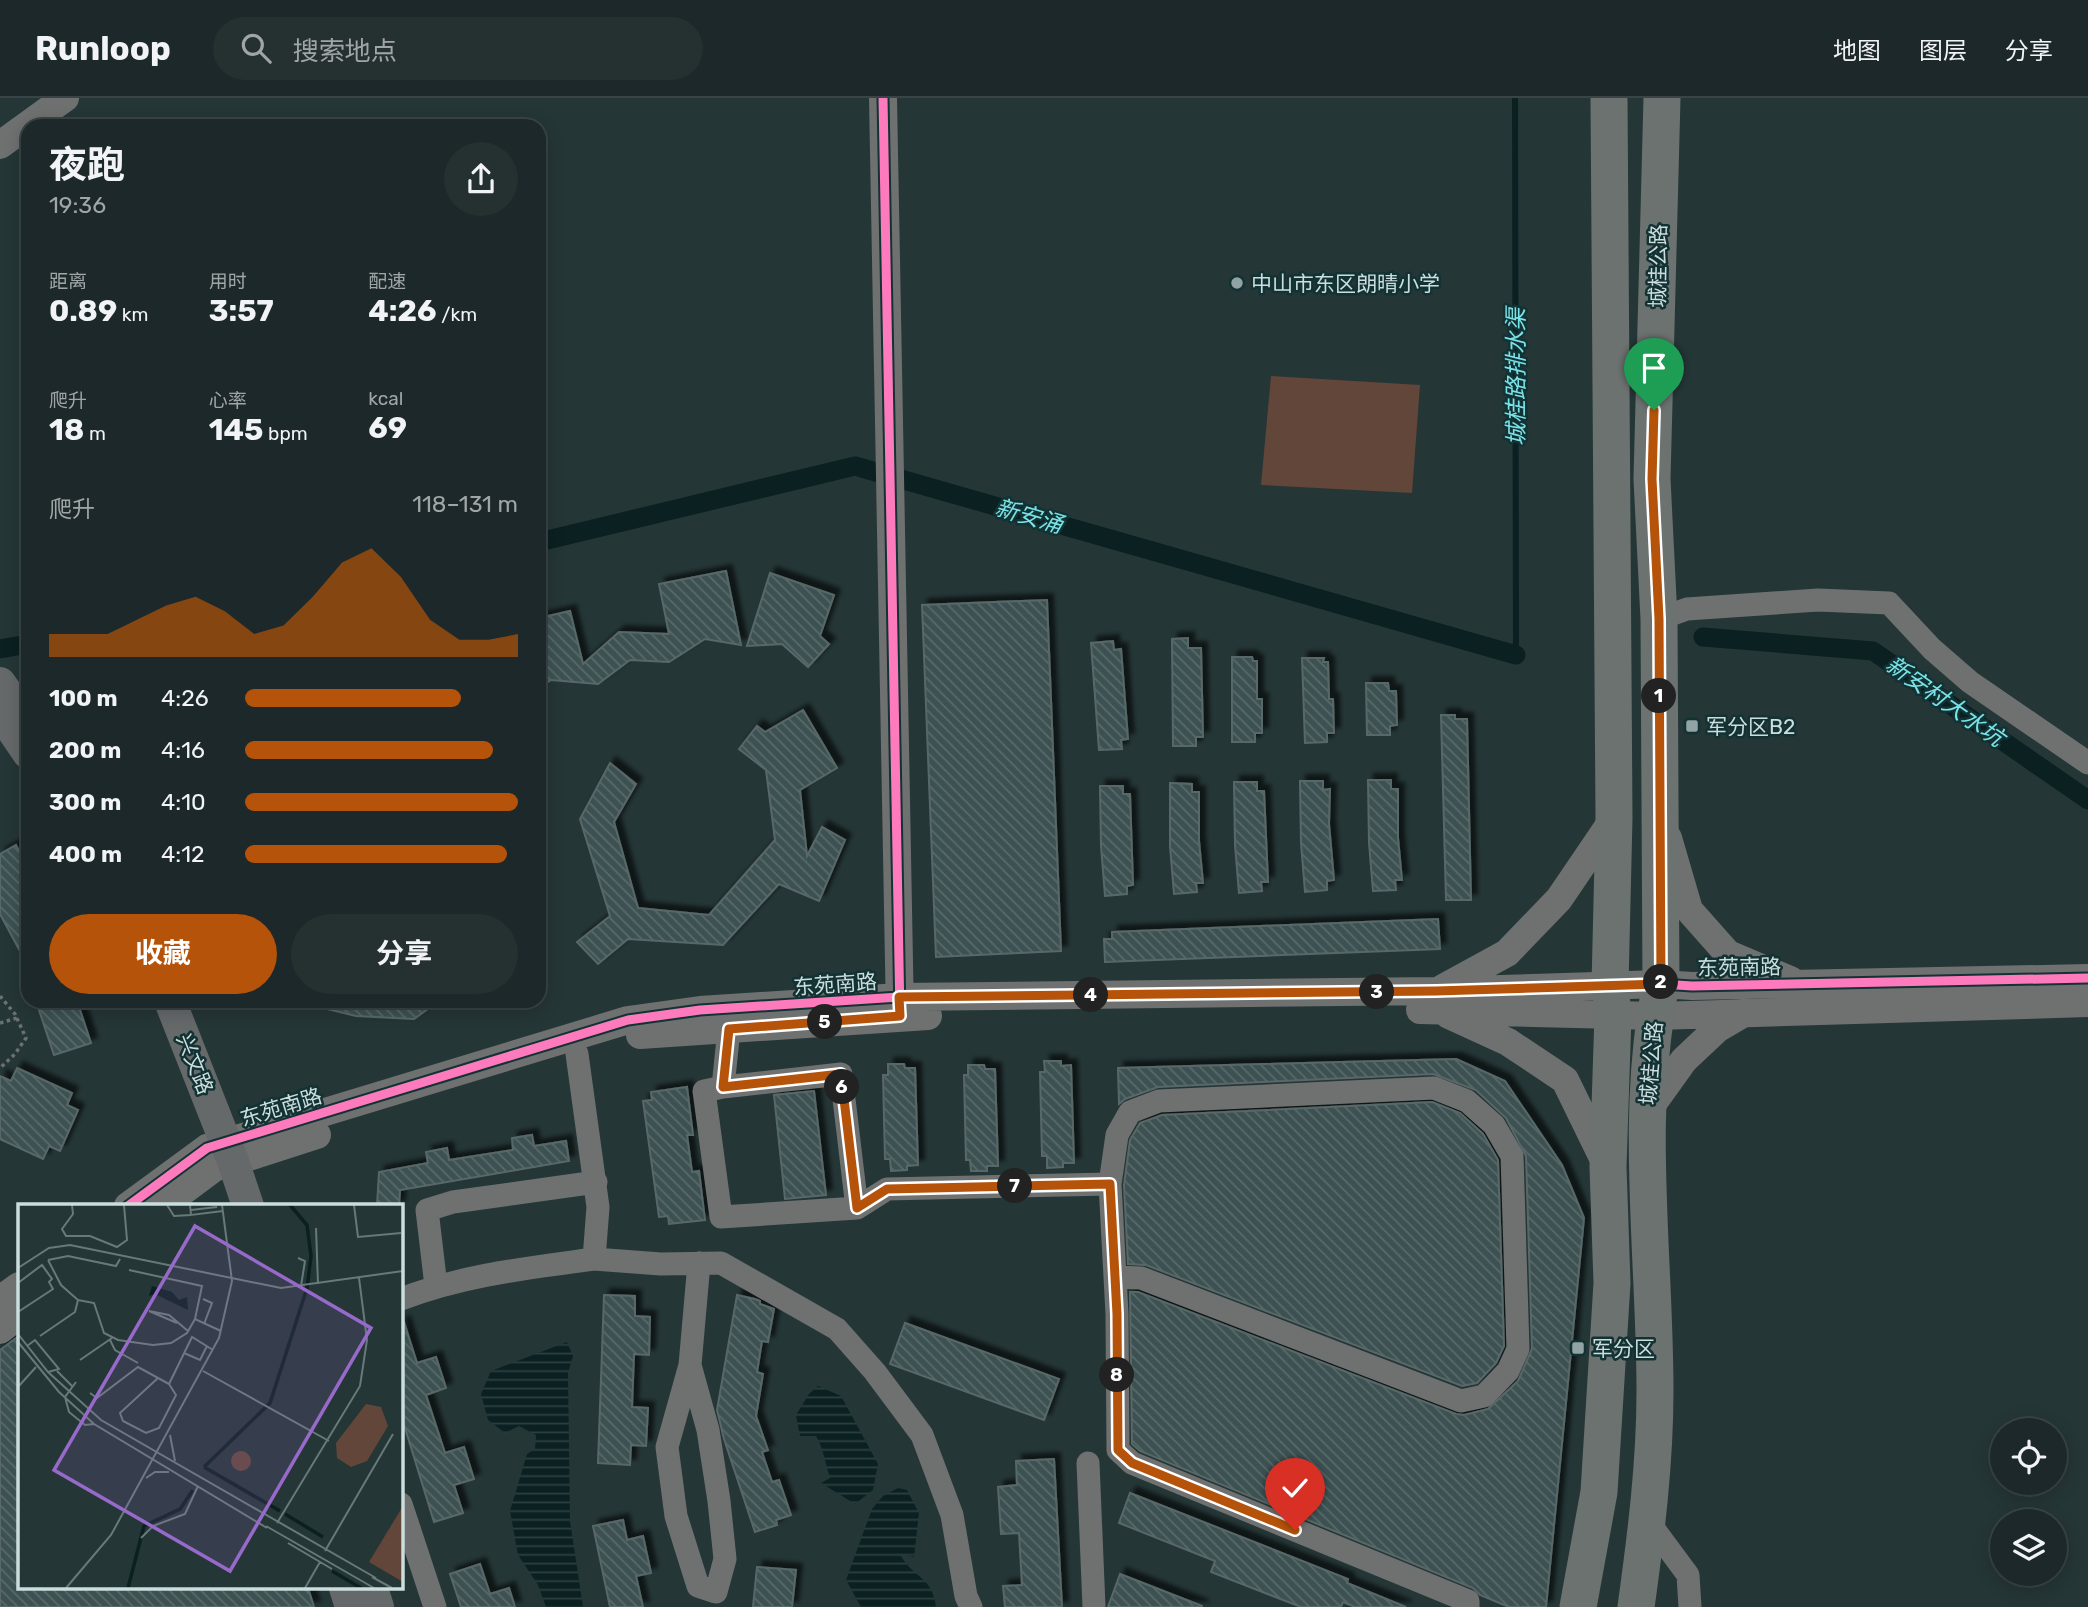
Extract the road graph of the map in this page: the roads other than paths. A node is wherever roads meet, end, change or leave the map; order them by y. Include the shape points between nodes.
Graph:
1 (65, 98) edge
2 (883, 98) edge
3 (1609, 98) edge
4 (1662, 98) edge
5 (36, 119) edge
6 (21, 130) edge
7 (0, 145) edge
8 (1659, 619) junction
9 (1, 694) edge
10 (21, 715) edge
11 (21, 738) edge
12 (2088, 763) edge
13 (1660, 812) junction
14 (1614, 818) junction
15 (2088, 978) edge
16 (1799, 984) junction
17 (1436, 1000) junction
18 (1612, 1000) junction
19 (1658, 1000) junction
20 (2088, 1003) edge
21 (900, 1007) junction
22 (151, 1008) edge
23 (172, 1008) edge
24 (1748, 1011) junction
25 (729, 1029) junction
26 (577, 1054) junction
27 (723, 1087) junction
28 (1646, 1113) junction
29 (220, 1154) junction
30 (1608, 1167) junction
31 (596, 1182) junction
32 (1110, 1184) junction
33 (132, 1204) edge
34 (165, 1204) edge
35 (226, 1204) edge
36 (247, 1204) edge
37 (857, 1208) junction
38 (594, 1259) junction
39 (699, 1263) junction
40 (1115, 1277) junction
41 (436, 1286) junction
42 (18, 1287) edge
43 (402, 1299) edge
44 (0, 1300) edge
45 (18, 1316) edge
46 (0, 1330) edge
47 (690, 1365) junction
48 (1088, 1463) dead end
49 (402, 1507) edge
50 (1648, 1521) junction
51 (346, 1590) edge
52 (373, 1590) edge
53 (351, 1607) edge
54 (378, 1607) edge
55 (435, 1607) edge
56 (971, 1607) edge
57 (1094, 1607) edge
58 (1468, 1607) edge
59 (1578, 1607) edge
60 (1636, 1607) edge
61 (1690, 1607) edge

1 - 5 street
2 - 21 street
3 - 14 main road, 城桂公路
4 - 8 main road, 城桂公路 via 1652,479
6 - 7 street
8 - 12 street via 1687,609 1713,607 1818,600 1889,603 1970,682
8 - 13 main road, 城桂公路
9 - 10 main road
9 - 11 main road
13 - 16 street via 1689,910 1728,954
13 - 19 main road, 城桂公路
14 - 17 street via 1559,899 1507,953
14 - 18 main road, 城桂公路
15 - 16 street, 东苑南路
16 - 19 street, 东苑南路 via 1692,986
17 - 18 street, 东苑南路
17 - 21 street, 东苑南路
17 - 30 street via 1565,1080
18 - 19 street, 东苑南路
18 - 30 main road, 城桂公路
19 - 24 street, 东苑南路
19 - 28 main road, 城桂公路
20 - 24 street, 东苑南路
21 - 25 street, 东苑南路
21 - 29 street, 东苑南路 via 700,1010 628,1020
22 - 29 main road, 兴文路
23 - 29 main road, 兴文路
24 - 28 street via 1717,1029 1684,1060
25 - 26 street, 东苑南路 via 632,1036
25 - 27 street
26 - 29 street, 东苑南路
26 - 31 street
27 - 37 street via 841,1074
27 - 37 street via 704,1091 721,1217
28 - 50 main road, 城桂公路 via 1655,1392
29 - 33 street, 东苑南路
29 - 34 street, 东苑南路
29 - 35 main road, 兴文路
29 - 36 main road, 兴文路
30 - 59 main road, 城桂公路 via 1612,1283 1599,1492
31 - 38 street
31 - 41 street via 453,1202 427,1210
32 - 37 street via 887,1189
32 - 40 street
32 - 40 street via 1118,1135 1130,1112 1159,1101 1434,1088 1467,1101 1494,1125 1512,1156 1518,1349 1508,1371 1484,1396 1461,1401 1141,1278
38 - 39 street
38 - 41 street via 502,1271
39 - 47 street
39 - 56 street via 721,1263 837,1329 875,1372 922,1435 952,1515 965,1596
40 - 58 street via 1118,1450 1132,1463 1468,1601
41 - 43 street
42 - 44 street
45 - 46 street
47 - 47 street via 667,1447 676,1516 698,1586 716,1592 725,1559 719,1501 708,1430
48 - 57 street
49 - 55 street
50 - 60 main road, 城桂公路
50 - 61 street via 1688,1575
51 - 53 main road
52 - 54 main road

